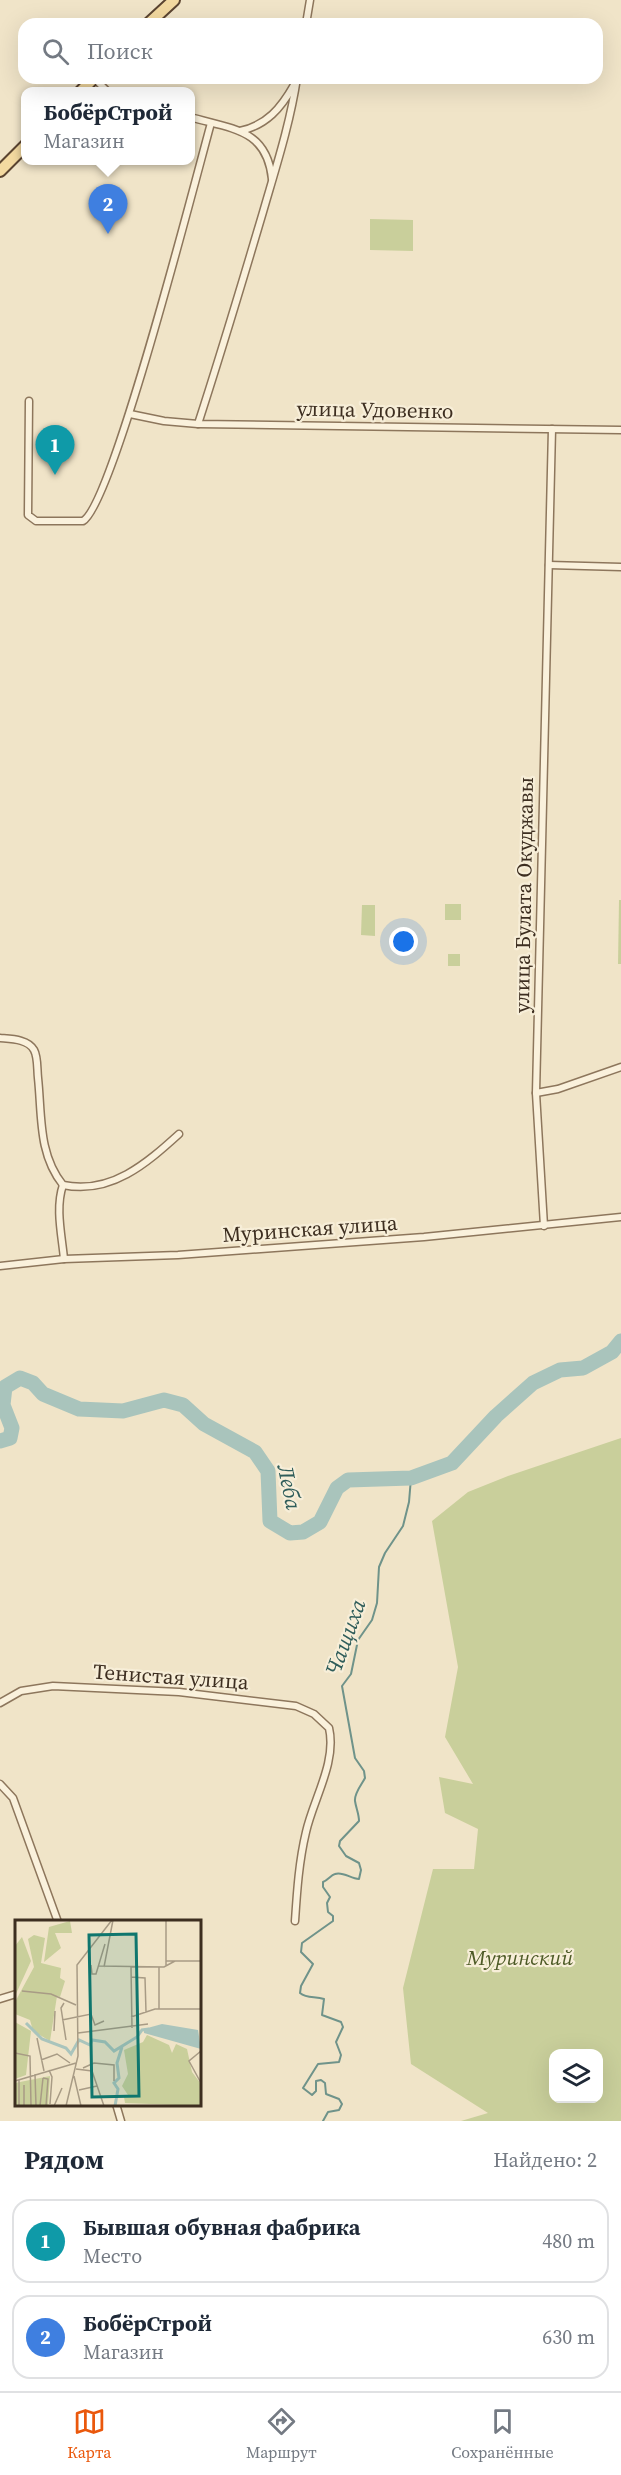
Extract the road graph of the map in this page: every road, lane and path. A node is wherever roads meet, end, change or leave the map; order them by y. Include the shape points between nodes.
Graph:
1 (174, 0) edge
2 (310, 0) edge
3 (154, 18) edge
4 (307, 18) edge
5 (294, 84) edge
6 (296, 84) edge
7 (195, 118) edge
8 (212, 123) junction
9 (239, 131) junction
10 (21, 151) edge
11 (0, 171) edge
12 (272, 182) junction
13 (29, 401) dead end
14 (130, 414) junction
15 (198, 424) junction
16 (552, 429) junction
17 (621, 430) edge
18 (549, 565) junction
19 (621, 567) edge
20 (0, 1038) edge
21 (621, 1067) edge
22 (536, 1093) junction
23 (179, 1134) dead end
24 (63, 1185) junction
25 (621, 1217) edge
26 (544, 1226) junction
27 (64, 1259) junction
28 (0, 1266) edge
29 (0, 1703) edge
30 (0, 1784) edge
31 (57, 1920) edge
32 (295, 1921) dead end
33 (15, 1994) edge
34 (0, 1999) edge
35 (117, 2106) edge
36 (121, 2121) edge

1 - 3 main road
2 - 4 street
5 - 9 street via 270,117 253,128
6 - 12 street
7 - 8 street
8 - 9 street
8 - 14 street
9 - 12 street via 263,147
10 - 11 main road
12 - 15 street
13 - 14 street via 27,512 36,521 86,519 101,494
14 - 15 street, улица Удовенко
15 - 16 street, улица Удовенко
16 - 17 street, улица Удовенко
16 - 18 street, улица Булата Окуджавы
18 - 19 street
18 - 22 street, улица Булата Окуджавы
20 - 24 street via 27,1042 34,1049 40,1131
21 - 22 street
22 - 26 street, улица Булата Окуджавы
23 - 24 street via 144,1164 116,1181
24 - 27 street via 60,1218
25 - 26 street, Муринская улица
26 - 27 street, Муринская улица via 178,1255
27 - 28 street, Муринская улица
29 - 32 street, Тенистая улица via 21,1691 53,1686 179,1692 296,1706 314,1714 330,1734 326,1769 302,1851
30 - 31 street via 13,1798
33 - 34 street
35 - 36 street

